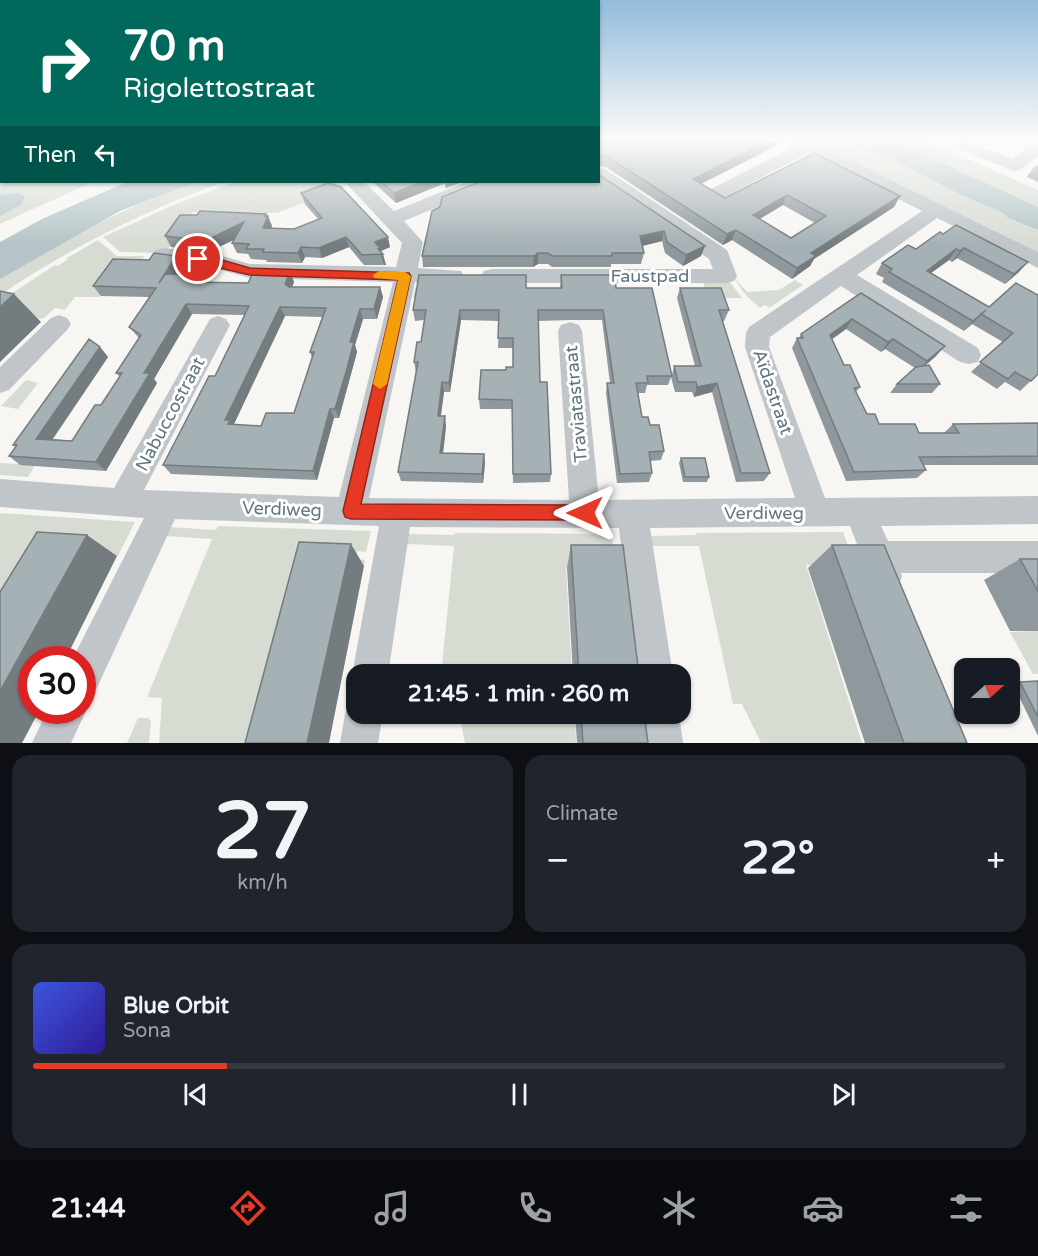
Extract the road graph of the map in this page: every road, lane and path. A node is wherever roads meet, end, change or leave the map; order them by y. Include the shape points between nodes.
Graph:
1 (600, 175) edge
2 (749, 175) edge
3 (865, 175) edge
4 (355, 183) edge
5 (479, 183) edge
6 (716, 194) edge
7 (936, 210) junction
8 (391, 219) junction
9 (164, 255) edge
10 (1038, 261) edge
11 (840, 275) junction
12 (405, 276) junction
13 (58, 324) dead end
14 (218, 325) dead end
15 (570, 331) dead end
16 (969, 355) dead end
17 (0, 383) edge
18 (0, 493) edge
19 (122, 502) junction
20 (166, 505) junction
21 (1038, 510) edge
22 (351, 511) junction
23 (397, 512) junction
24 (815, 512) junction
25 (860, 512) junction
26 (585, 513) junction
27 (632, 513) junction
28 (1038, 557) edge
29 (879, 558) junction
30 (896, 601) edge
31 (96, 650) edge
32 (372, 664) edge
33 (653, 664) edge
34 (60, 724) edge
35 (362, 724) edge
36 (661, 724) edge
37 (51, 743) edge
38 (359, 743) edge
39 (664, 743) edge

1 - 12 street, Faustpad via 719,255 726,276
2 - 6 street
3 - 7 street
4 - 8 street
5 - 8 street
7 - 10 street
7 - 11 street, Aïdastraat
8 - 12 street via 413,242
9 - 12 street via 215,261 250,272
11 - 16 street
11 - 24 street, Aïdastraat via 764,326 757,337 757,347
12 - 22 street
13 - 17 street
14 - 19 street, Nabuccostraat
15 - 26 street, Traviatastraat
18 - 19 street, Verdiweg
19 - 20 street, Verdiweg
20 - 22 street, Verdiweg
20 - 31 street
21 - 25 street, Verdiweg
22 - 23 street, Verdiweg
23 - 26 street, Verdiweg
23 - 32 street
24 - 25 street, Verdiweg
24 - 27 street, Verdiweg
25 - 29 street
26 - 27 street, Verdiweg
27 - 33 street
28 - 29 street
29 - 30 street
34 - 37 street
35 - 38 street
36 - 39 street

